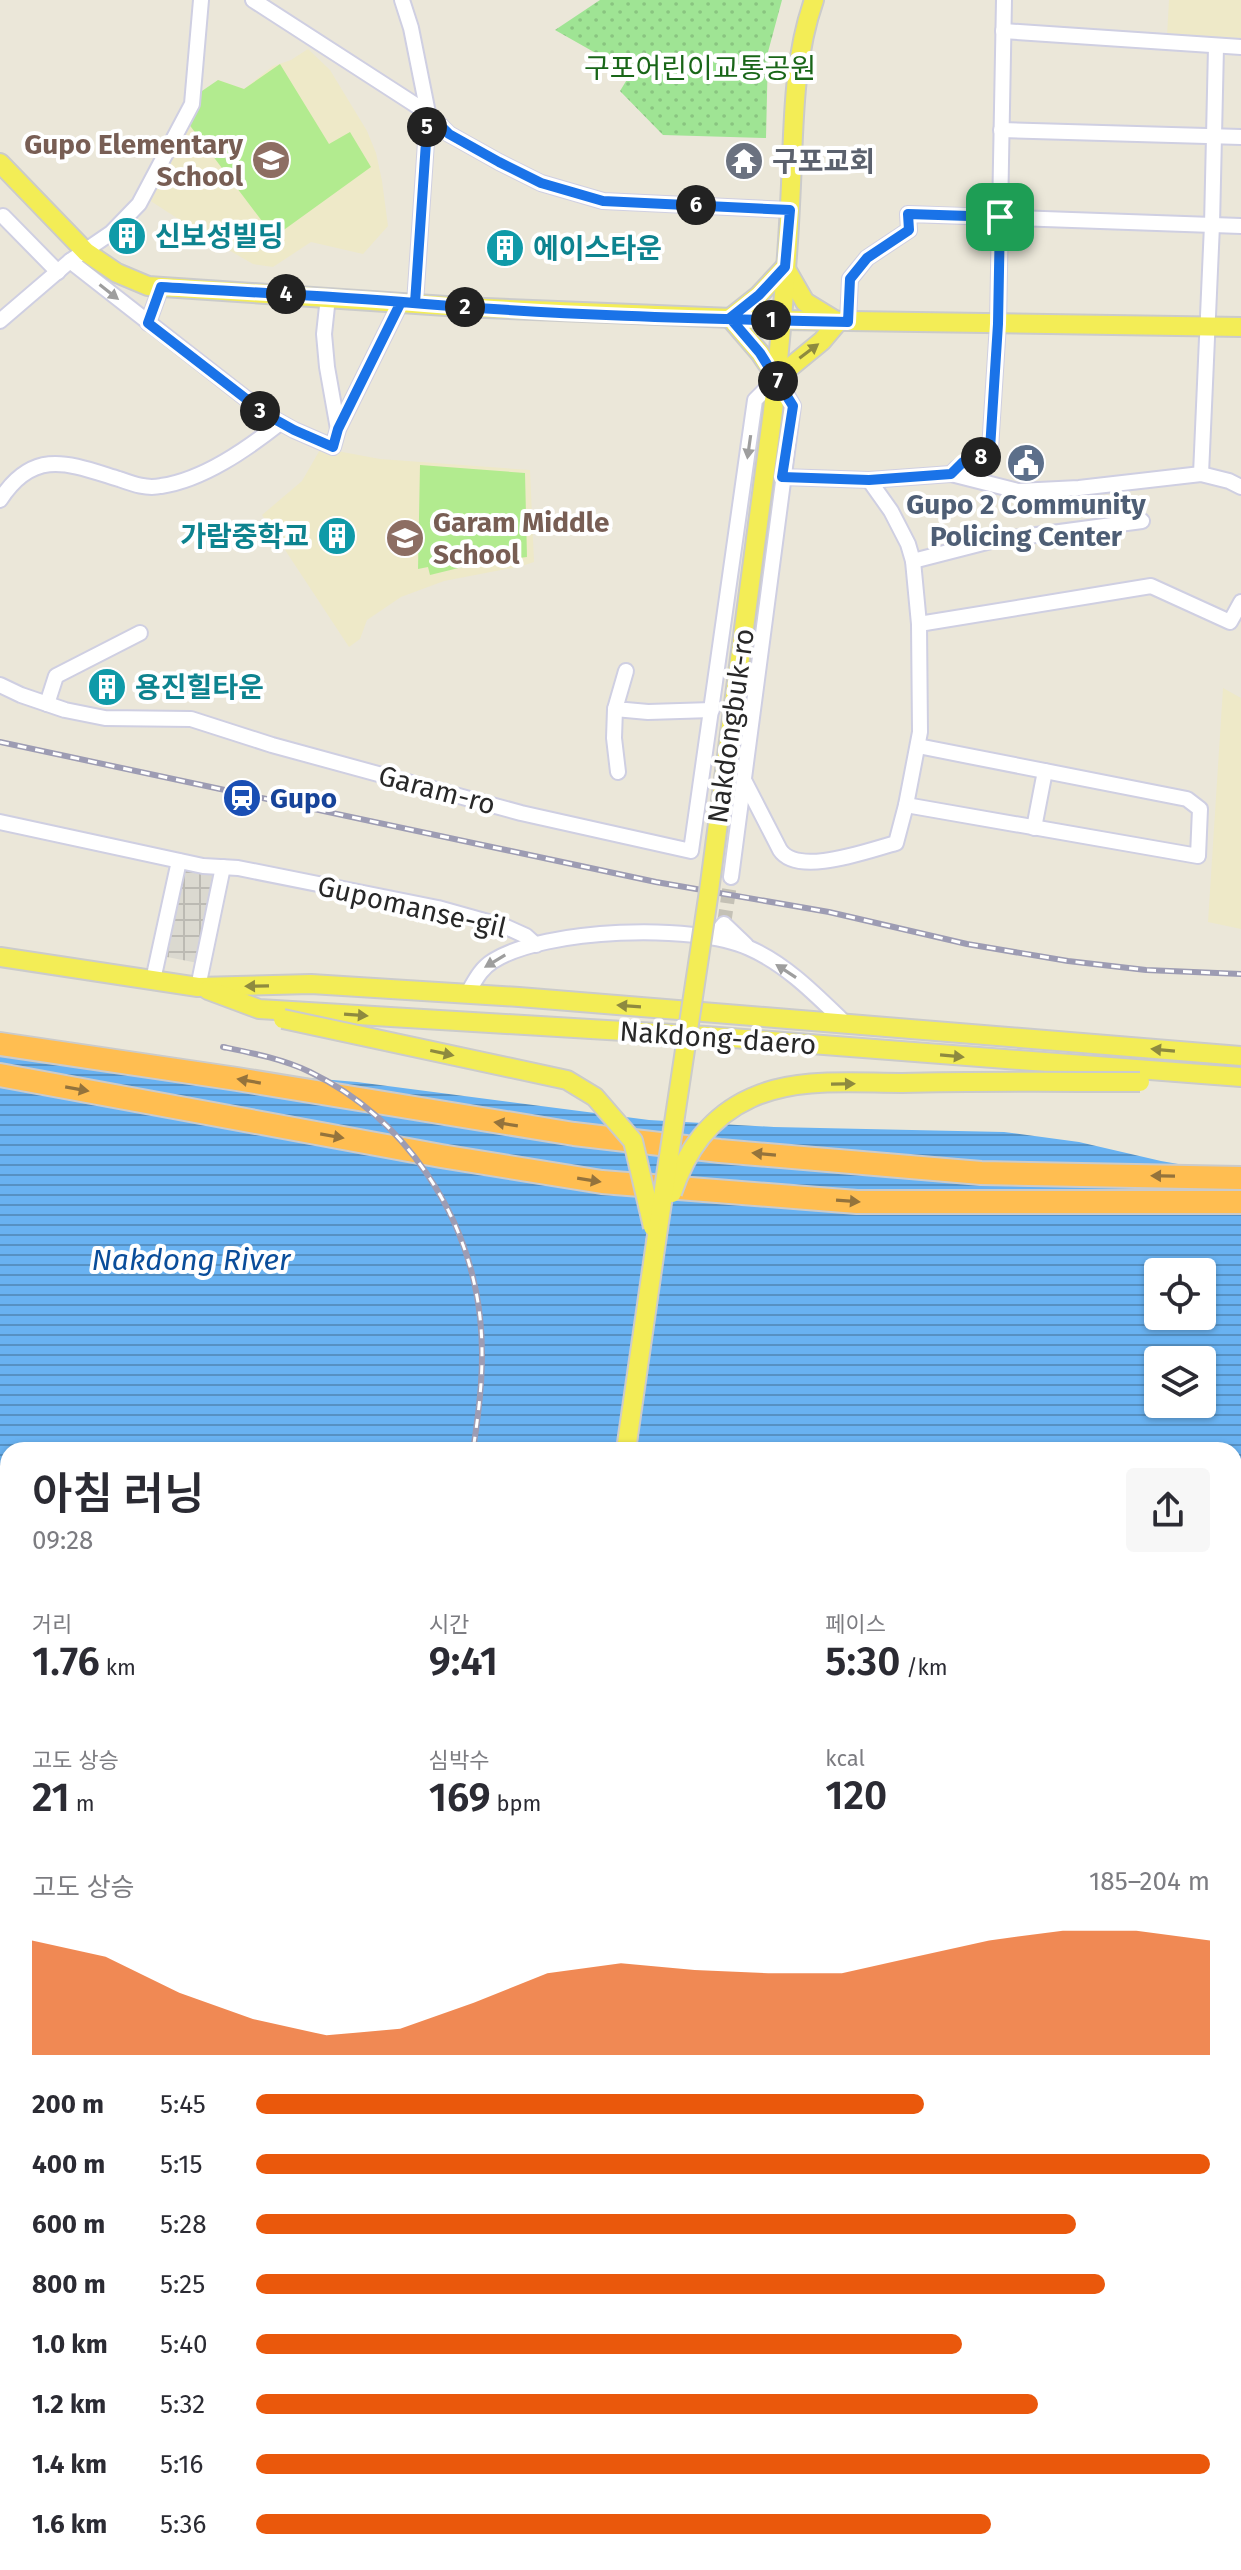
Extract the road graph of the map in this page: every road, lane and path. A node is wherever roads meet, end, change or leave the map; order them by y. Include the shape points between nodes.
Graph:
1 (201, 0) edge
2 (253, 0) edge
3 (402, 0) edge
4 (814, 0) edge
5 (1004, 0) edge
6 (1003, 31) junction
7 (1216, 47) junction
8 (1241, 47) edge
9 (428, 113) junction
10 (1001, 130) junction
11 (1214, 136) junction
12 (1241, 137) edge
13 (0, 163) edge
14 (790, 210) junction
15 (3, 216) dead end
16 (1000, 217) junction
17 (1212, 225) junction
18 (1241, 226) edge
19 (78, 257) junction
20 (785, 267) junction
21 (58, 272) junction
22 (161, 287) junction
23 (328, 297) junction
24 (408, 303) junction
25 (730, 318) junction
26 (783, 320) junction
27 (0, 321) edge
28 (843, 322) junction
29 (148, 323) junction
30 (998, 324) junction
31 (1208, 326) junction
32 (1241, 327) edge
33 (777, 378) junction
34 (280, 423) junction
35 (338, 429) junction
36 (951, 474) junction
37 (1201, 474) junction
38 (782, 477) junction
39 (869, 480) junction
40 (1241, 487) edge
41 (0, 500) edge
42 (1142, 521) dead end
43 (913, 561) junction
44 (1241, 602) edge
45 (919, 624) junction
46 (140, 633) dead end
47 (626, 671) dead end
48 (0, 685) edge
49 (47, 704) junction
50 (615, 709) junction
51 (712, 710) junction
52 (918, 746) junction
53 (1045, 771) junction
54 (618, 772) dead end
55 (744, 780) junction
56 (906, 805) junction
57 (0, 822) edge
58 (1034, 828) junction
59 (179, 861) junction
60 (223, 867) junction
61 (731, 877) tunnel mouth
62 (536, 945) junction
63 (0, 957) edge
64 (153, 980) junction
65 (198, 987) junction
66 (467, 994) junction
67 (845, 1023) junction
68 (0, 1044) edge
69 (1241, 1056) edge
70 (0, 1075) edge
71 (1241, 1078) edge
72 (1241, 1178) edge
73 (1241, 1202) edge
74 (656, 1242) junction
75 (627, 1442) edge

1 - 19 street via 192,104 139,204
2 - 9 street
3 - 9 street
4 - 14 main road, Nakdongbuk-ro via 804,30 796,96
5 - 6 street
6 - 7 street
6 - 10 street
7 - 8 street
7 - 11 street
9 - 14 street via 449,134 499,162 541,183 603,201
9 - 24 street
10 - 11 street
10 - 16 street
11 - 12 street
11 - 17 street
13 - 19 main road
14 - 20 main road, Nakdongbuk-ro
15 - 21 street
16 - 17 street
16 - 28 street via 908,214 909,230 867,258 850,279
16 - 30 street
17 - 18 street
17 - 31 street
19 - 21 street
19 - 22 main road
19 -> 29 street
20 - 25 main road
20 - 26 main road, Nakdongbuk-ro
20 - 28 main road via 805,302
21 - 27 street
22 - 23 main road
22 - 29 street
23 - 24 main road
23 - 35 street via 324,334
24 - 25 main road
24 - 35 street
25 - 26 main road
25 - 33 main road
26 - 28 main road
26 - 33 main road, Nakdongbuk-ro
28 - 30 main road
33 -> 28 main road
29 - 34 street
30 - 31 main road
30 - 36 street via 990,449
31 - 32 main road
31 - 37 street
33 - 38 street via 793,406
33 -> 51 street via 755,400
33 - 74 main road, Nakdongbuk-ro, bridge
34 - 35 street via 333,447
34 - 41 street via 221,463 167,485 147,487 49,463 16,481
36 - 37 street via 1018,491
36 - 39 street
37 - 40 street
38 - 39 street
38 - 55 street
39 - 43 street via 901,529
42 - 43 street via 991,541
43 - 45 street
44 - 45 street via 1230,622 1151,586
45 - 52 street
46 - 49 street via 56,676
47 - 50 street
48 - 49 street, Garam-ro
49 - 51 street, Garam-ro via 105,718 191,719 521,813 691,851
50 - 51 street
50 - 54 street
52 - 53 street
52 - 56 street
53 - 58 street
53 - 58 street via 1196,803 1201,817 1198,856
55 - 56 street via 780,850 792,861 816,862 896,843
55 - 61 street
56 - 58 street
57 - 59 street, Gupomanse-gil
59 - 60 street, Gupomanse-gil
59 - 64 street
60 - 62 street, Gupomanse-gil via 438,908 506,927
60 - 65 street
62 -> 66 street via 491,962
67 -> 62 street, Gupomanse-gil via 805,983 750,948 724,924 707,935 616,933
63 - 64 main road, Nakdong-daero
64 - 65 main road, Nakdong-daero
66 -> 65 main road, Nakdong-daero via 311,984
65 -> 71 main road, Nakdong-daero via 259,1009 706,1036
65 -> 74 main road, bridge via 283,1019 567,1080 595,1097 633,1141
67 -> 66 main road, Nakdong-daero
69 -> 67 main road, Nakdong-daero
72 -> 68 highway, bridge via 981,1173 720,1151 574,1134
70 -> 73 highway, bridge via 602,1182 857,1202
74 -> 71 main road, bridge via 682,1162 717,1118 788,1085
74 - 75 main road, Nakdongbuk-ro

